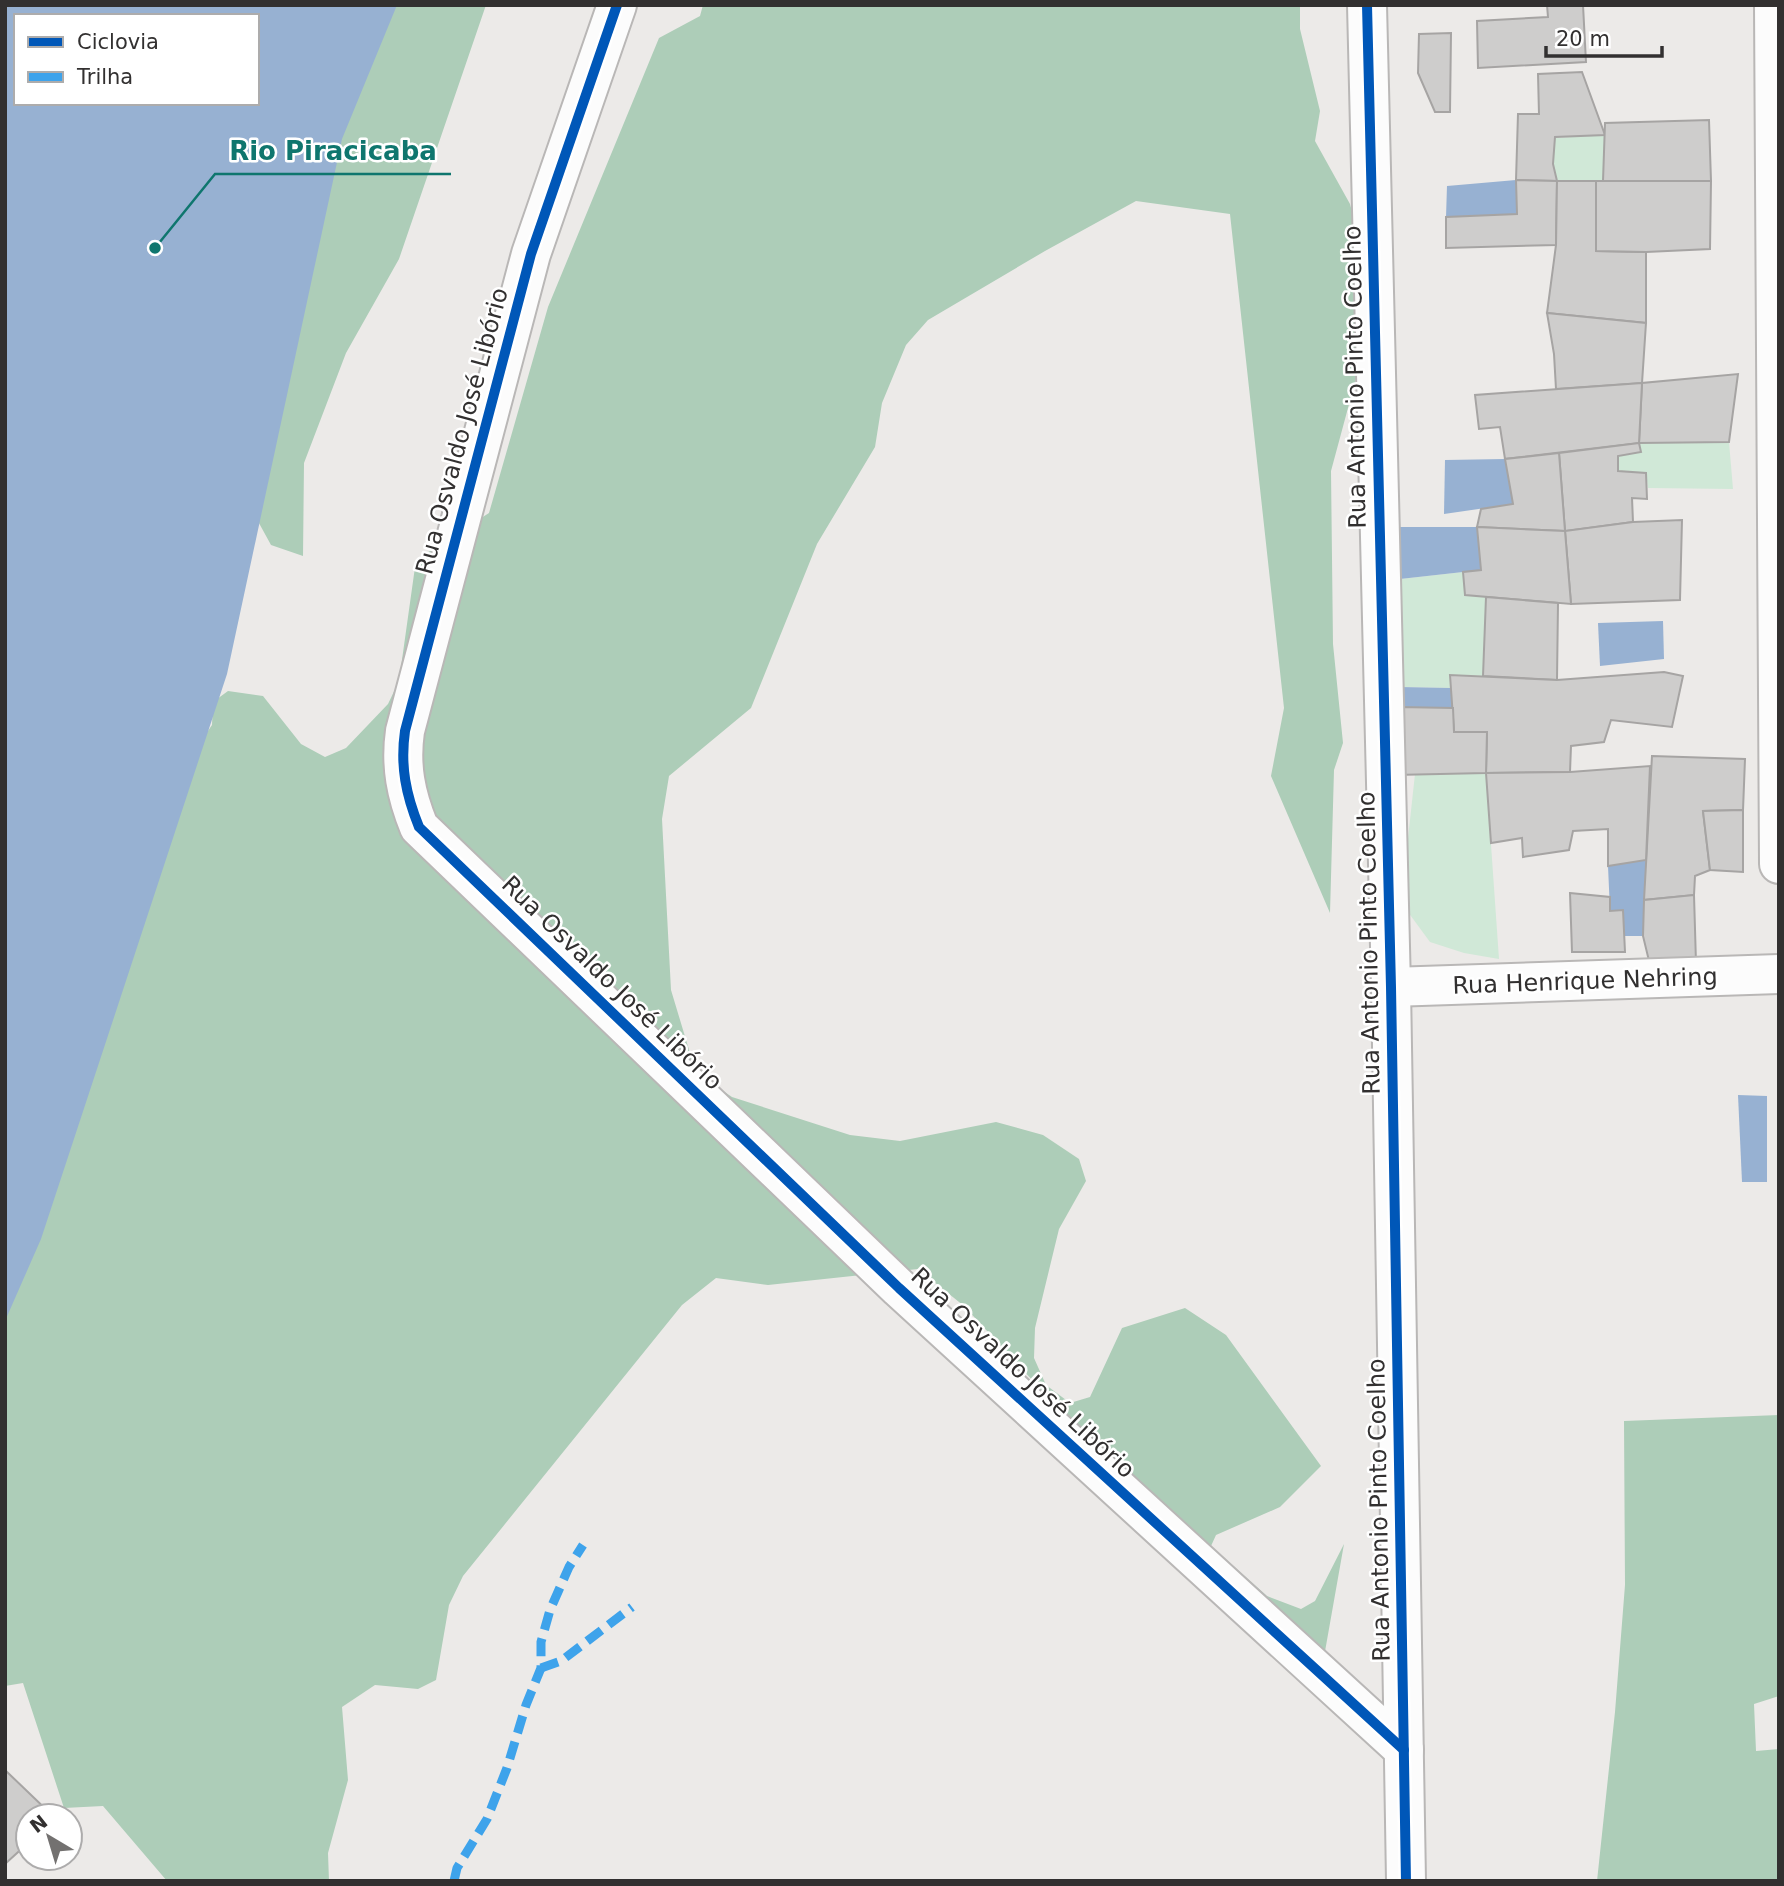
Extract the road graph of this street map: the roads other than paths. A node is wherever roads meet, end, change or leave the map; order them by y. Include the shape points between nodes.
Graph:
1 (617, 5) edge
2 (1367, 5) edge
3 (1774, 5) edge
4 (1779, 864) edge
5 (1779, 974) edge
6 (1391, 987) junction
7 (1404, 1750) junction
8 (1406, 1881) edge

1 - 7 street, Rua Osvaldo José Libório via 531,254 405,731 404,779 419,827 899,1288
2 - 6 street, Rua Antonio Pinto Coelho
3 - 4 street
5 - 6 street, Rua Henrique Nehring
6 - 7 street, Rua Antonio Pinto Coelho
7 - 8 street, Rua Antonio Pinto Coelho

